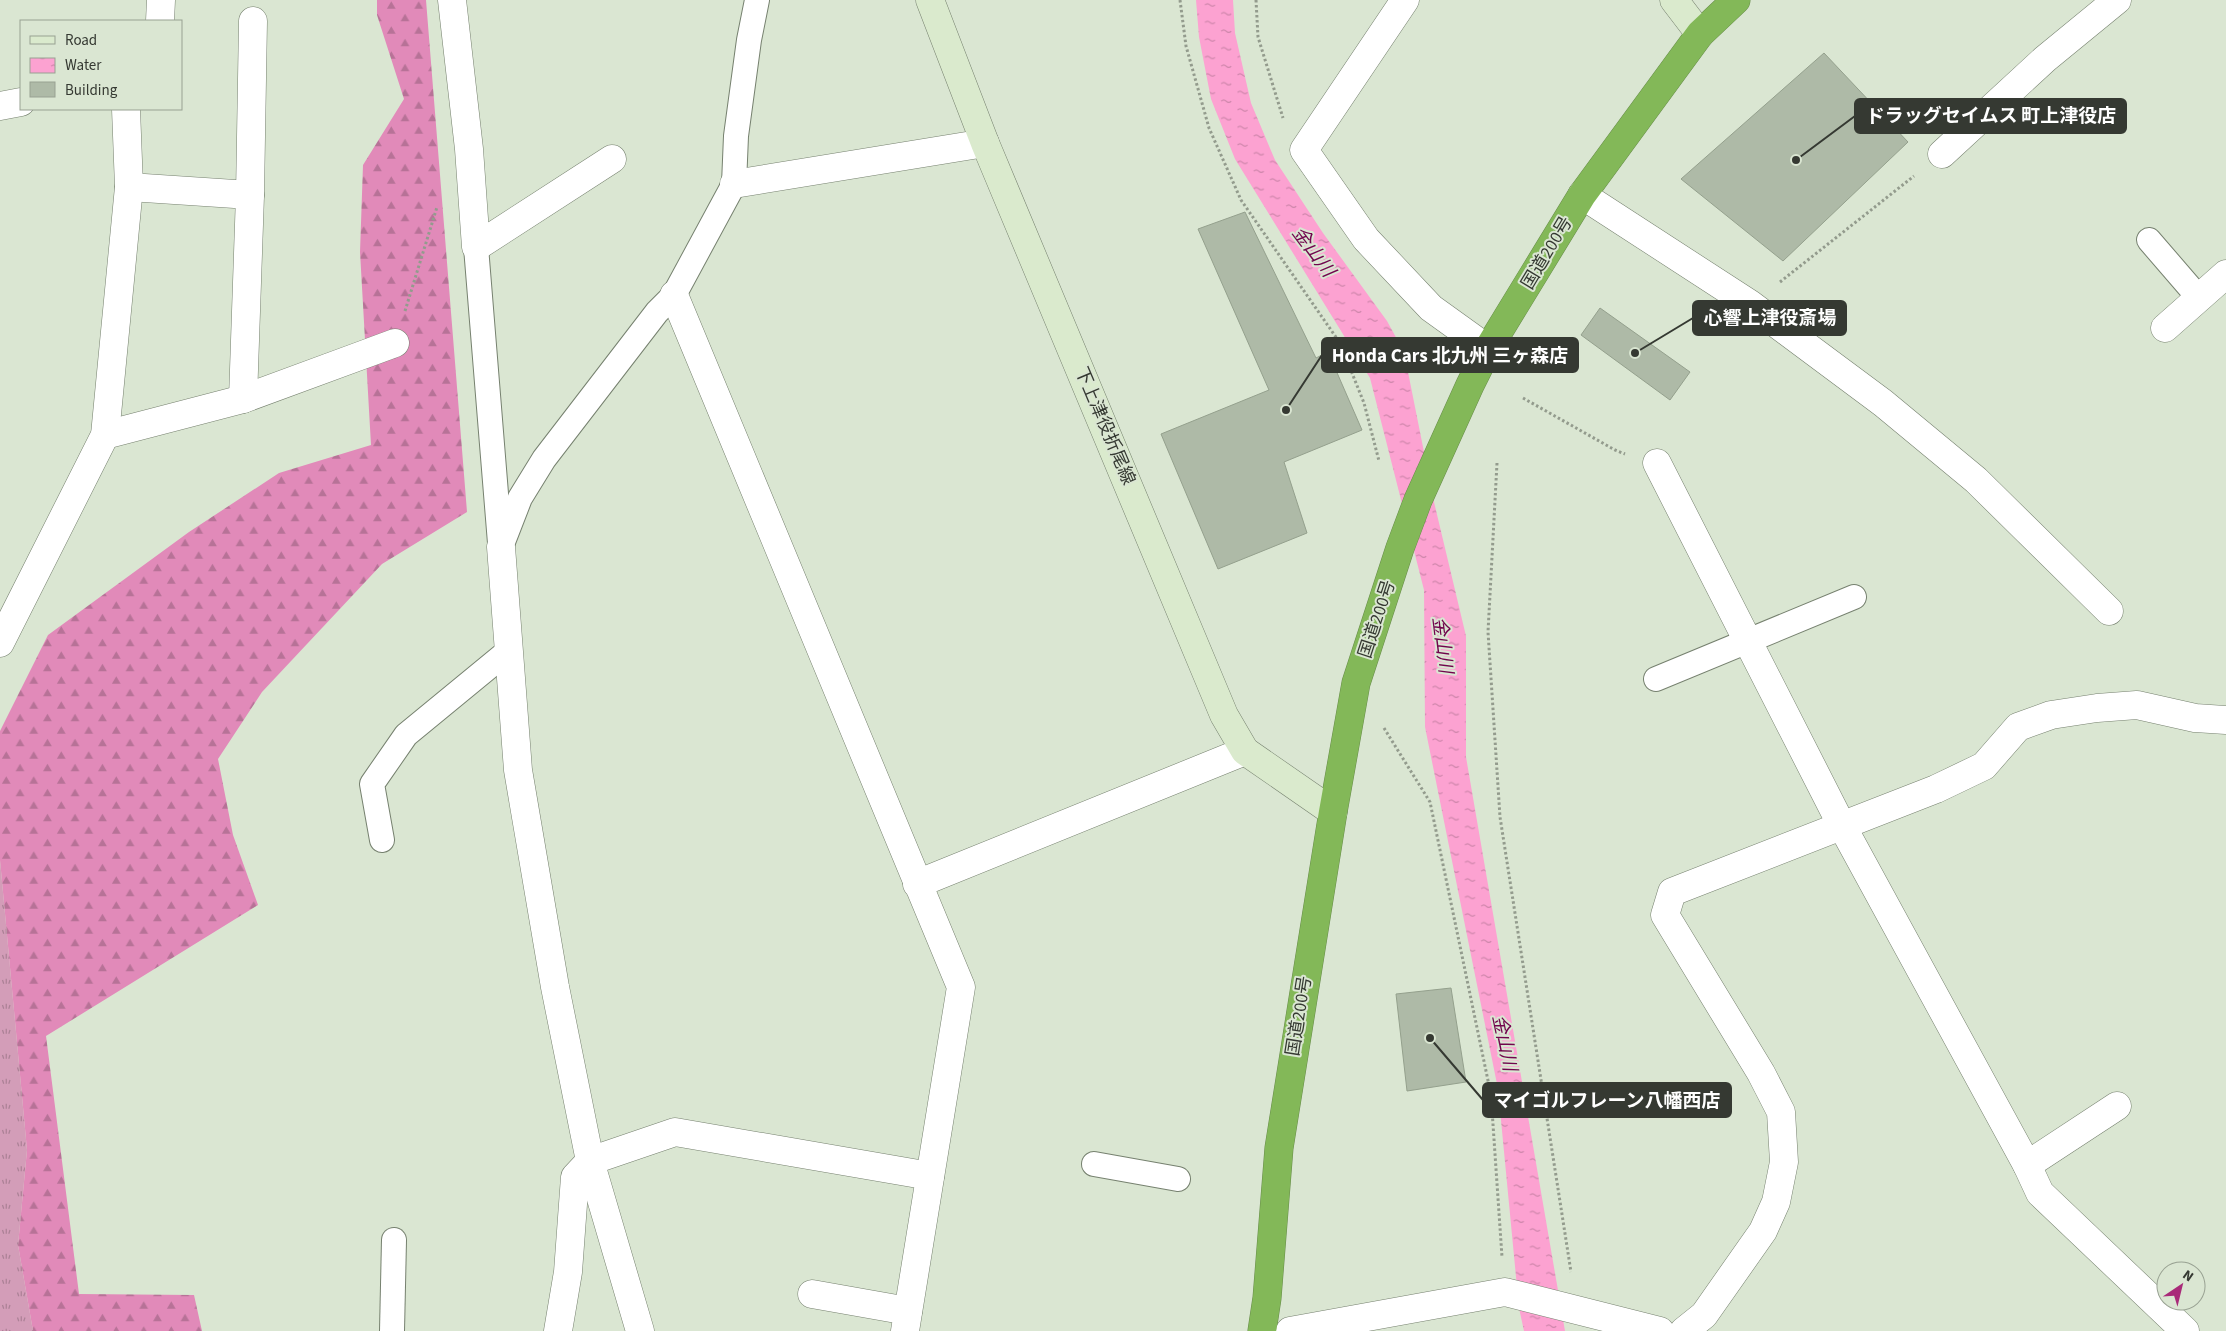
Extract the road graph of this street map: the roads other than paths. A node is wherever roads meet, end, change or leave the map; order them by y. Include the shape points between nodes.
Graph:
1 (161, 0) edge
2 (452, 0) edge
3 (757, 0) edge
4 (930, 0) edge
5 (1405, 0) edge
6 (1674, 0) edge
7 (1736, 0) edge
8 (2117, 0) edge
9 (160, 20) edge
10 (253, 20) dead end
11 (1700, 34) junction
12 (20, 102) edge
13 (0, 106) edge
14 (126, 110) edge
15 (985, 143) junction
16 (1942, 154) road end
17 (612, 159) dead end
18 (734, 184) junction
19 (128, 187) junction
20 (250, 195) junction
21 (1582, 195) junction
22 (2149, 240) dead end
23 (476, 247) junction
24 (2226, 274) edge
25 (674, 295) junction
26 (2199, 298) junction
27 (2165, 328) dead end
28 (395, 343) road end
29 (1488, 350) junction
30 (243, 399) junction
31 (105, 435) junction
32 (1657, 463) road end
33 (500, 547) junction
34 (1854, 597) dead end
35 (2109, 611) dead end
36 (1747, 641) junction
37 (0, 643) edge
38 (507, 652) junction
39 (1656, 680) dead end
40 (2226, 720) edge
41 (1245, 751) junction
42 (1333, 812) junction
43 (1841, 824) junction
44 (382, 840) dead end
45 (917, 884) junction
46 (2117, 1106) dead end
47 (590, 1161) junction
48 (1094, 1164) dead end
49 (2027, 1165) junction
50 (930, 1176) junction
51 (1178, 1179) dead end
52 (394, 1240) dead end
53 (812, 1294) dead end
54 (1575, 1315) edge
55 (907, 1321) edge
56 (392, 1331) edge
57 (558, 1331) edge
58 (640, 1331) edge
59 (1262, 1331) edge
60 (1290, 1331) edge
61 (1660, 1331) edge
62 (1684, 1331) edge
63 (2186, 1331) edge

1 - 9 street
2 - 23 street via 469,149
3 - 18 lane via 736,136
4 - 15 main road, 下上津役折尾線
5 - 29 street via 1304,150 1366,239 1431,308
6 - 11 main road
7 - 11 highway, 国道200号
8 - 16 street via 2045,58
10 - 20 street
11 - 21 highway, 国道200号
12 - 13 street
14 - 19 street
15 - 18 street
15 - 41 main road, 下上津役折尾線 via 1224,716
17 - 23 street
18 - 25 lane
19 - 20 street
19 - 31 street
20 - 30 street
21 - 29 highway, 国道200号
21 - 35 street via 1750,304 1883,403 1976,480
22 - 26 lane
23 - 33 lane
24 - 26 street
25 - 33 lane via 657,312 544,459 520,498
25 - 45 street
26 - 27 street
28 - 30 street
29 - 42 highway, 国道200号 via 1449,429 1400,548 1356,683
30 - 31 street
31 - 37 street
32 - 36 street
33 - 38 street
34 - 36 lane
36 - 39 lane
36 - 43 street
38 - 44 lane via 406,735 372,784
38 - 47 street via 519,779 554,987
40 - 43 street via 2196,718 2137,705 2051,714 2018,727 1984,766
41 - 42 main road, 下上津役折尾線
41 - 45 street
42 - 59 highway, 国道200号 via 1279,1148
43 - 49 street
43 - 62 street via 1672,892 1665,914 1781,1112 1784,1162 1776,1202 1763,1231 1704,1316
45 - 50 street via 961,987
46 - 49 street
47 - 50 street via 675,1132
47 - 57 street via 574,1177 568,1272
47 - 58 street
48 - 51 lane
49 - 63 street via 2040,1193
50 - 55 street
52 - 56 lane
53 - 55 street
54 - 60 street via 1505,1292
54 - 61 street

